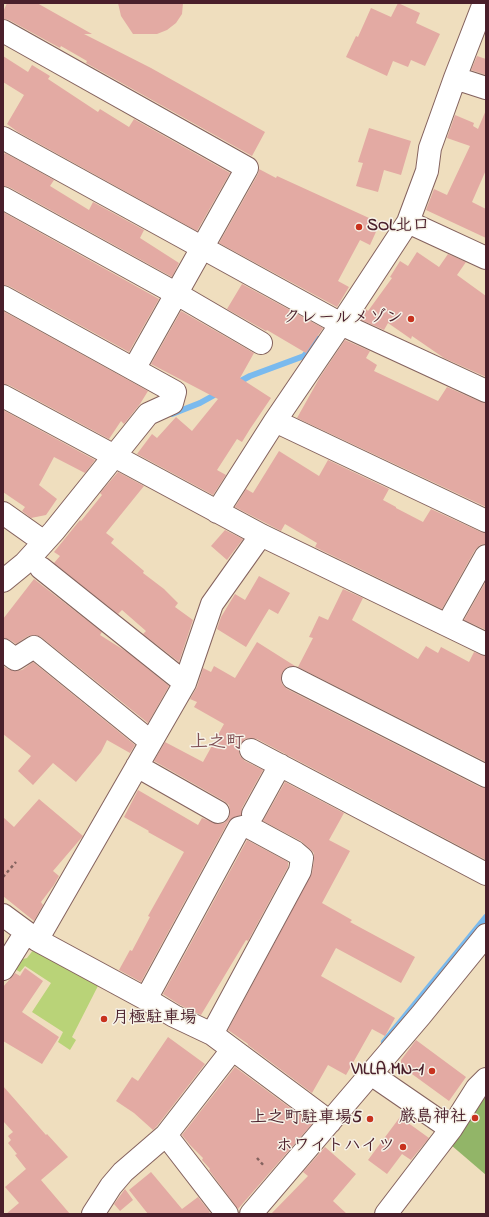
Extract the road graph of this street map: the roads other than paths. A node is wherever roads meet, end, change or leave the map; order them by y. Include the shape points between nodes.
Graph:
1 (484, 9) edge
2 (3, 31) edge
3 (455, 78) junction
4 (486, 88) edge
5 (3, 138) edge
6 (3, 198) edge
7 (408, 222) junction
8 (202, 248) junction
9 (486, 258) edge
10 (177, 294) junction
11 (3, 297) edge
12 (341, 324) junction
13 (261, 343) dead end
14 (134, 369) junction
15 (486, 391) edge
16 (3, 396) edge
17 (275, 421) junction
18 (114, 456) junction
19 (217, 512) junction
20 (3, 513) edge
21 (486, 521) edge
22 (259, 538) junction
23 (44, 542) junction
24 (486, 556) edge
25 (41, 568) dead end
26 (3, 581) edge
27 (447, 625) junction
28 (486, 644) edge
29 (3, 650) edge
30 (293, 678) dead end
31 (185, 683) junction
32 (151, 742) junction
33 (251, 750) dead end
34 (280, 765) junction
35 (137, 766) junction
36 (486, 776) edge
37 (218, 812) dead end
38 (253, 814) dead end
39 (486, 874) edge
40 (3, 914) edge
41 (486, 935) edge
42 (31, 936) junction
43 (3, 969) edge
44 (146, 999) junction
45 (212, 1034) junction
46 (232, 1050) junction
47 (371, 1074) junction
48 (486, 1079) edge
49 (330, 1122) junction
50 (451, 1129) junction
51 (166, 1135) junction
52 (93, 1214) edge
53 (227, 1214) edge
54 (251, 1214) edge
55 (386, 1214) edge

1 - 3 street
2 - 8 street via 247,168
3 - 4 street
3 - 7 street via 430,148 427,171
5 - 8 street
6 - 10 street
7 - 9 street
7 - 12 street
8 - 10 street
8 - 12 street
10 - 13 street
10 - 14 street
11 - 14 street
12 - 15 street
12 - 17 street
14 - 18 street via 175,392 172,402 148,414
16 - 18 street
17 - 19 street
17 - 21 street
18 - 19 street
18 - 23 street
19 - 22 street
20 - 23 street
22 - 27 street
22 - 31 street via 212,604
23 - 26 street via 25,563
24 - 27 street
25 - 31 street
27 - 28 street
29 - 32 street via 15,659 34,647
30 - 36 street
31 - 32 street
32 - 35 street
33 - 34 street
34 - 38 street
34 - 39 street
35 - 37 street
35 - 42 street
40 - 42 street
41 - 47 street
42 - 43 street
42 - 44 street
44 - 45 street
44 - 45 street via 239,828 247,826 295,852 302,858 300,871
45 - 46 street
46 - 49 street
46 - 51 street
47 - 49 street
47 - 50 street
48 - 50 street via 477,1088
49 - 54 street
50 - 55 street
51 - 52 street via 123,1172
51 - 53 street

